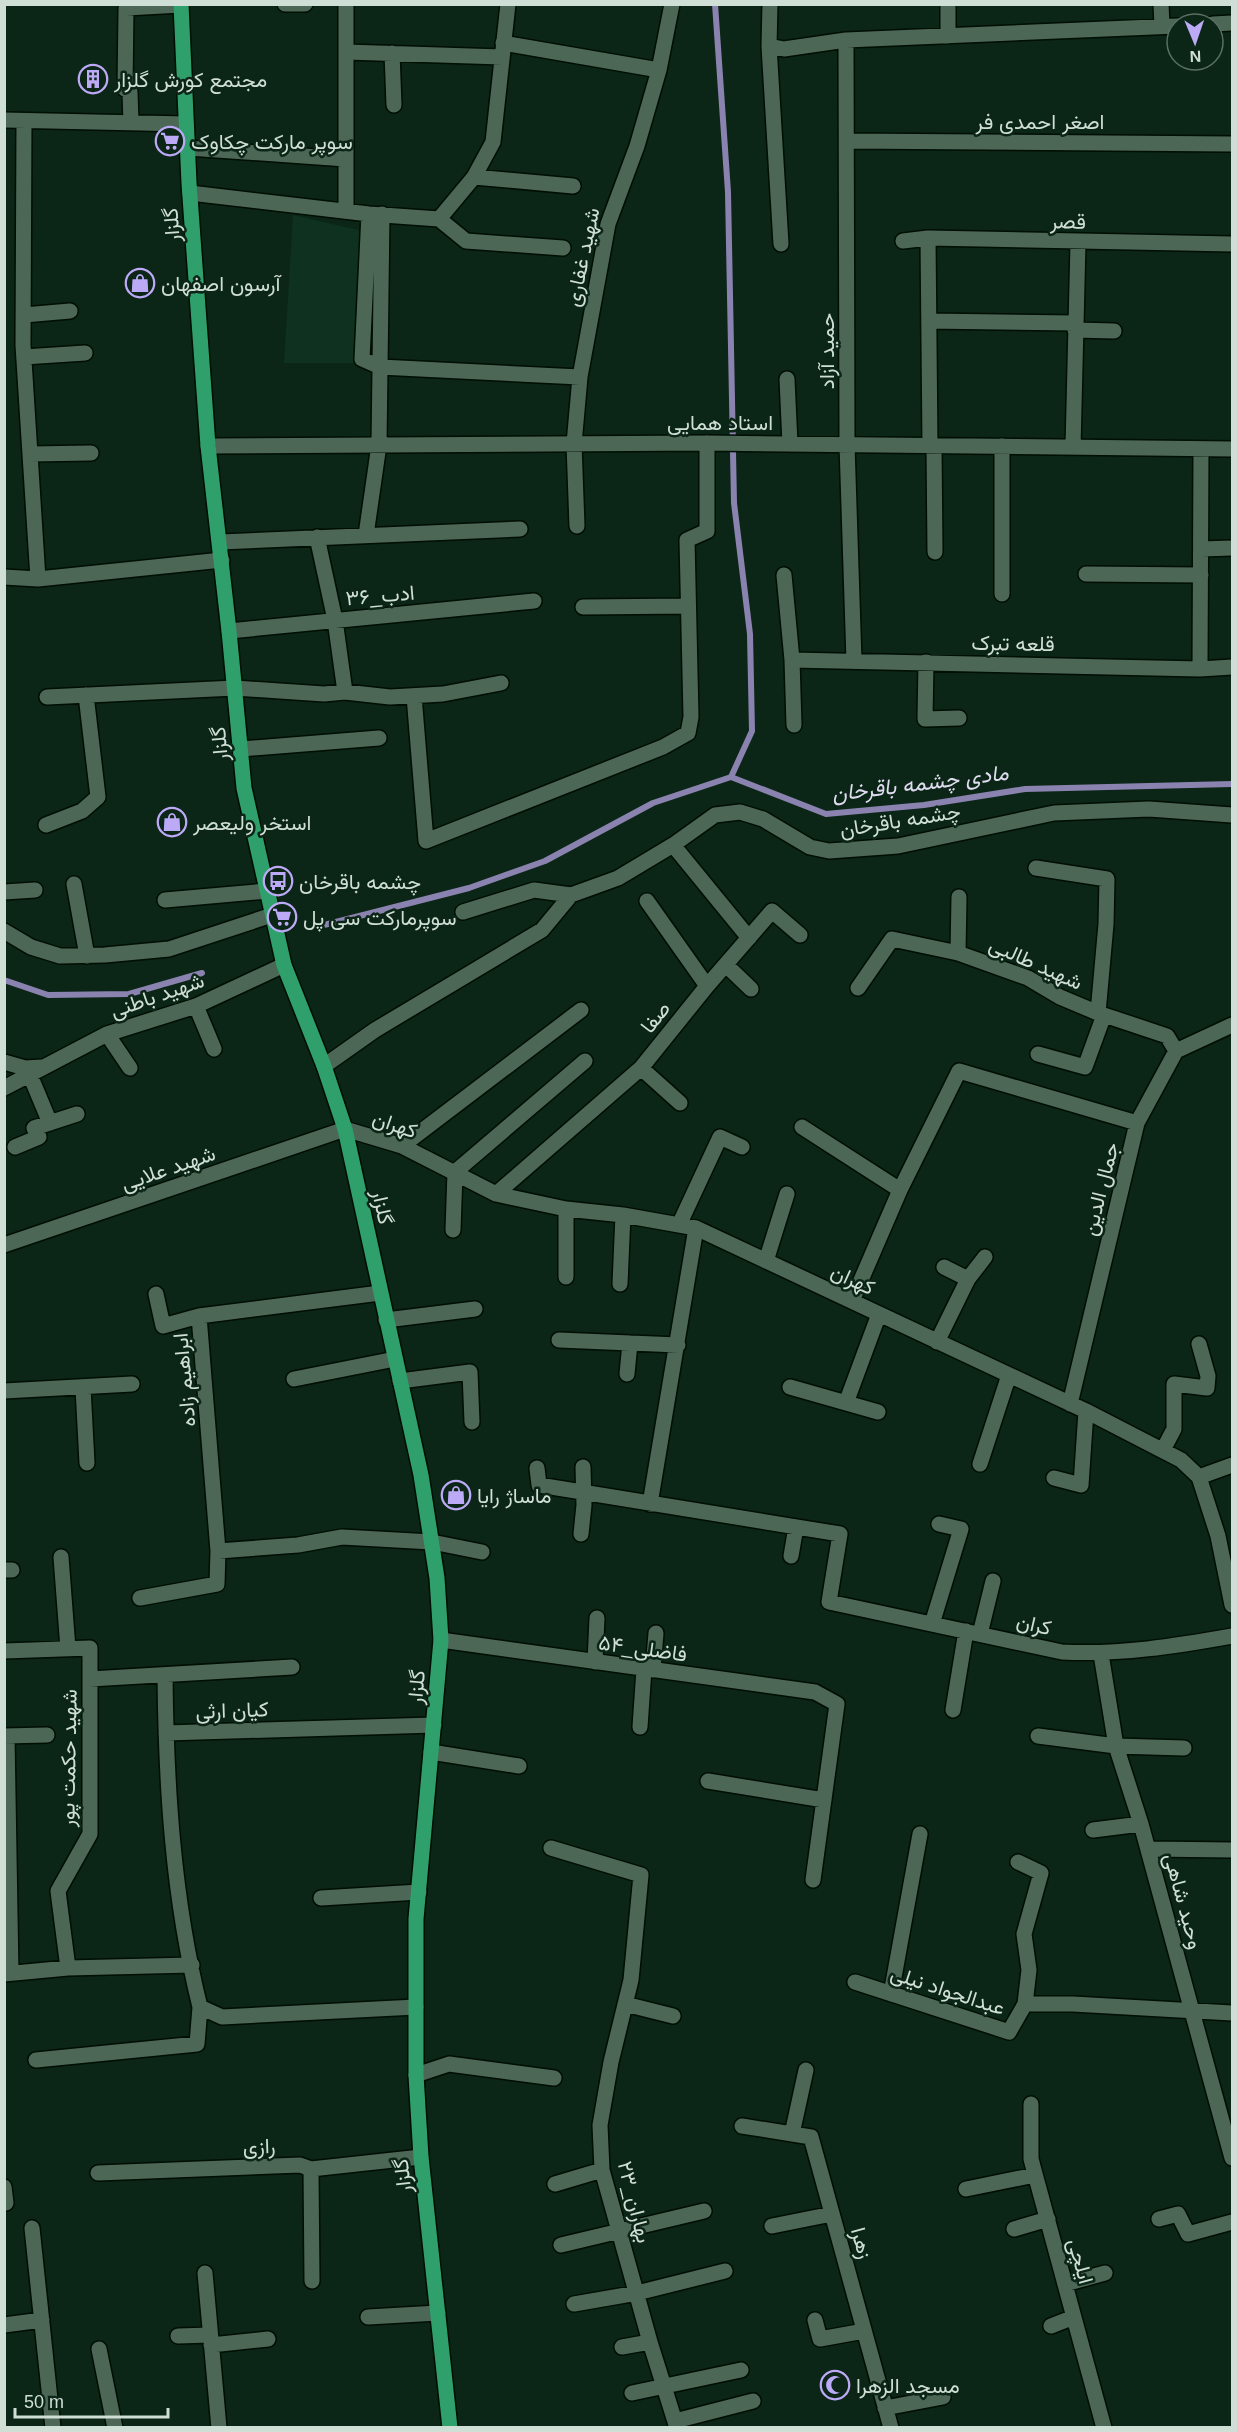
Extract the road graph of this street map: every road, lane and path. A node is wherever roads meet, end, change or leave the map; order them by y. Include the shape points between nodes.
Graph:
1 (285, 4) edge
2 (304, 4) edge
3 (346, 4) edge
4 (508, 4) edge
5 (672, 4) edge
6 (770, 4) edge
7 (948, 4) edge
8 (181, 5) edge
9 (1165, 26) edge
10 (948, 36) junction
11 (846, 40) junction
12 (769, 46) junction
13 (502, 50) junction
14 (346, 52) junction
15 (392, 53) junction
16 (659, 70) junction
17 (394, 105) dead end
18 (4, 120) edge
19 (24, 121) junction
20 (131, 123) junction
21 (186, 124) junction
22 (847, 141) junction
23 (1233, 144) edge
24 (188, 148) junction
25 (346, 159) junction
26 (474, 177) junction
27 (573, 186) dead end
28 (190, 193) junction
29 (346, 211) junction
30 (375, 214) junction
31 (439, 219) junction
32 (928, 238) junction
33 (903, 241) dead end
34 (1078, 243) junction
35 (781, 244) dead end
36 (1233, 244) edge
37 (563, 248) dead end
38 (70, 311) dead end
39 (24, 315) junction
40 (928, 321) junction
41 (1075, 327) junction
42 (1114, 332) dead end
43 (85, 353) dead end
44 (24, 357) junction
45 (380, 367) junction
46 (580, 377) junction
47 (787, 379) dead end
48 (707, 443) junction
49 (574, 444) junction
50 (783, 444) junction
51 (379, 445) junction
52 (847, 445) junction
53 (208, 446) junction
54 (932, 446) junction
55 (1002, 446) junction
56 (1073, 447) junction
57 (1201, 449) junction
58 (1233, 449) edge
59 (91, 453) dead end
60 (30, 454) junction
61 (577, 526) dead end
62 (520, 529) dead end
63 (366, 535) junction
64 (317, 537) junction
65 (220, 542) junction
66 (1233, 548) edge
67 (1201, 549) junction
68 (935, 552) dead end
69 (222, 560) junction
70 (1086, 574) dead end
71 (784, 575) dead end
72 (1201, 575) junction
73 (4, 577) edge
74 (38, 579) junction
75 (1002, 594) dead end
76 (534, 602) dead end
77 (688, 606) junction
78 (584, 607) dead end
79 (334, 620) junction
80 (230, 631) junction
81 (792, 660) junction
82 (854, 661) junction
83 (926, 662) junction
84 (1233, 667) edge
85 (1200, 669) junction
86 (501, 683) dead end
87 (236, 688) junction
88 (345, 692) junction
89 (86, 695) junction
90 (414, 696) junction
91 (47, 697) dead end
92 (959, 718) dead end
93 (794, 725) dead end
94 (379, 738) dead end
95 (241, 749) junction
96 (1233, 815) edge
97 (46, 825) dead end
98 (673, 845) junction
99 (1036, 868) dead end
100 (74, 884) dead end
101 (35, 890) dead end
102 (4, 891) edge
103 (267, 891) junction
104 (571, 895) junction
105 (959, 897) dead end
106 (165, 900) dead end
107 (647, 902) dead end
108 (463, 912) dead end
109 (272, 915) junction
110 (4, 931) edge
111 (800, 935) dead end
112 (749, 938) junction
113 (958, 953) junction
114 (87, 956) junction
115 (284, 965) junction
116 (726, 965) junction
117 (707, 986) junction
118 (858, 988) dead end
119 (751, 989) dead end
120 (196, 1006) junction
121 (580, 1010) dead end
122 (1101, 1014) junction
123 (1233, 1025) edge
124 (107, 1034) junction
125 (214, 1049) dead end
126 (1176, 1051) junction
127 (1038, 1054) dead end
128 (585, 1061) dead end
129 (4, 1062) edge
130 (324, 1066) junction
131 (45, 1067) junction
132 (130, 1068) dead end
133 (641, 1068) junction
134 (30, 1075) junction
135 (4, 1088) edge
136 (680, 1103) dead end
137 (77, 1114) dead end
138 (50, 1123) junction
139 (1137, 1123) junction
140 (802, 1127) dead end
141 (345, 1129) junction
142 (402, 1146) junction
143 (15, 1147) dead end
144 (742, 1147) dead end
145 (455, 1172) junction
146 (900, 1190) junction
147 (496, 1194) junction
148 (787, 1194) dead end
149 (566, 1209) junction
150 (623, 1215) junction
151 (678, 1225) junction
152 (696, 1228) junction
153 (453, 1230) dead end
154 (4, 1245) edge
155 (985, 1257) dead end
156 (766, 1261) junction
157 (944, 1267) dead end
158 (566, 1277) dead end
159 (968, 1279) junction
160 (620, 1284) dead end
161 (380, 1293) junction
162 (156, 1294) dead end
163 (852, 1302) junction
164 (475, 1309) dead end
165 (879, 1314) junction
166 (200, 1316) junction
167 (386, 1320) junction
168 (560, 1340) dead end
169 (937, 1342) junction
170 (630, 1343) junction
171 (1199, 1344) dead end
172 (678, 1345) junction
173 (395, 1359) junction
174 (627, 1374) dead end
175 (1009, 1375) junction
176 (294, 1378) dead end
177 (400, 1381) junction
178 (132, 1384) dead end
179 (83, 1388) junction
180 (790, 1388) dead end
181 (4, 1392) edge
182 (846, 1403) junction
183 (1070, 1404) junction
184 (1086, 1411) junction
185 (879, 1412) dead end
186 (471, 1422) dead end
187 (1163, 1450) junction
188 (87, 1463) dead end
189 (980, 1464) dead end
190 (1233, 1465) edge
191 (537, 1467) dead end
192 (583, 1467) dead end
193 (1054, 1478) dead end
194 (1199, 1478) junction
195 (582, 1492) junction
196 (650, 1504) junction
197 (939, 1524) dead end
198 (796, 1527) junction
199 (581, 1534) dead end
200 (432, 1542) junction
201 (218, 1551) junction
202 (482, 1552) dead end
203 (791, 1556) dead end
204 (61, 1557) dead end
205 (993, 1581) dead end
206 (140, 1598) dead end
207 (1233, 1605) edge
208 (597, 1618) dead end
209 (932, 1624) junction
210 (973, 1632) junction
211 (656, 1633) dead end
212 (1233, 1636) edge
213 (441, 1640) junction
214 (68, 1649) junction
215 (4, 1651) edge
216 (1101, 1654) junction
217 (595, 1662) junction
218 (292, 1667) dead end
219 (649, 1670) junction
220 (165, 1675) junction
221 (90, 1679) junction
222 (953, 1710) dead end
223 (434, 1725) junction
224 (640, 1727) dead end
225 (166, 1733) junction
226 (47, 1735) dead end
227 (6, 1736) edge
228 (1038, 1736) dead end
229 (1116, 1746) junction
230 (1184, 1748) dead end
231 (431, 1752) junction
232 (519, 1766) dead end
233 (708, 1780) dead end
234 (824, 1800) junction
235 (1141, 1824) junction
236 (1093, 1830) dead end
237 (920, 1834) dead end
238 (551, 1848) dead end
239 (1148, 1849) junction
240 (1233, 1850) edge
241 (1018, 1862) dead end
242 (813, 1880) dead end
243 (7, 1883) edge
244 (419, 1892) junction
245 (321, 1898) dead end
246 (192, 1965) junction
247 (68, 1968) junction
248 (8, 1974) edge
249 (855, 1982) dead end
250 (891, 1994) junction
251 (625, 2004) junction
252 (1024, 2004) junction
253 (200, 2007) junction
254 (416, 2007) junction
255 (1193, 2012) junction
256 (1233, 2013) edge
257 (673, 2016) dead end
258 (36, 2060) dead end
259 (806, 2070) dead end
260 (416, 2075) junction
261 (554, 2078) dead end
262 (1032, 2104) dead end
263 (742, 2126) dead end
264 (792, 2134) junction
265 (421, 2157) junction
266 (1233, 2158) edge
267 (311, 2169) junction
268 (602, 2170) junction
269 (98, 2173) dead end
270 (1035, 2175) junction
271 (555, 2184) dead end
272 (4, 2187) edge
273 (966, 2189) dead end
274 (6, 2203) edge
275 (704, 2211) dead end
276 (832, 2214) junction
277 (1048, 2219) junction
278 (1159, 2219) dead end
279 (1233, 2222) edge
280 (772, 2226) dead end
281 (32, 2228) dead end
282 (1014, 2229) dead end
283 (620, 2230) junction
284 (561, 2245) dead end
285 (724, 2271) dead end
286 (205, 2273) dead end
287 (1105, 2273) dead end
288 (312, 2281) dead end
289 (1065, 2284) junction
290 (637, 2293) junction
291 (574, 2304) dead end
292 (438, 2313) junction
293 (368, 2317) dead end
294 (1074, 2317) junction
295 (42, 2320) junction
296 (815, 2320) dead end
297 (4, 2325) edge
298 (1051, 2326) dead end
299 (864, 2331) junction
300 (178, 2336) dead end
301 (268, 2339) dead end
302 (211, 2340) junction
303 (650, 2342) junction
304 (622, 2347) dead end
305 (99, 2349) dead end
306 (741, 2370) dead end
307 (664, 2385) junction
308 (632, 2393) dead end
309 (943, 2397) dead end
310 (753, 2401) dead end
311 (885, 2408) junction
312 (676, 2424) edge
313 (53, 2427) edge
314 (115, 2427) edge
315 (219, 2427) edge
316 (450, 2427) edge
317 (891, 2427) edge
318 (1104, 2427) edge

1 - 2 street
3 - 14 street
4 - 13 street
5 - 16 street, شهید غفاری
6 - 12 street
7 - 10 street
8 - 20 street via 126,8 125,89 130,92
8 - 21 main road, گلزار
9 - 10 street
10 - 11 street
11 - 12 street via 784,49
11 - 22 street, حمید آزاد
12 - 35 street
13 - 15 street
13 - 16 street
13 - 26 street via 493,142
14 - 15 street
14 - 25 street
15 - 17 street
16 - 46 street, شهید غفاری via 637,146 608,224
18 - 19 street
19 - 20 street
19 - 39 street
20 - 21 street
21 - 24 main road, گلزار
22 - 23 street, اصغر احمدی فر
22 - 52 street, حمید آزاد
24 - 25 street
24 - 28 main road, گلزار
25 - 29 street
26 - 27 street
26 - 31 street
28 - 29 street
28 - 53 main road, گلزار
29 - 30 street
30 - 31 street
30 - 45 street
31 - 37 street via 466,241
32 - 33 street, قصر
32 - 34 street, قصر
32 - 40 street
34 - 36 street, قصر
34 - 41 street
38 - 39 street
39 - 44 street
40 - 41 street
40 - 54 street
41 - 42 street
41 - 56 street
43 - 44 street
44 - 60 street
45 - 46 street
45 - 51 street
46 - 49 street, شهید غفاری
47 - 50 street
48 - 49 street, استاد همایی
48 - 50 street, استاد همایی
48 - 77 street via 707,531 687,540
49 - 51 street, استاد همایی
49 - 61 street, شهید غفاری
50 - 52 street, استاد همایی
51 - 53 street, استاد همایی
51 - 63 street
52 - 54 street, استاد همایی
52 - 82 street, حمید آزاد
53 - 65 main road, گلزار
54 - 55 street, استاد همایی
54 - 68 street
55 - 56 street, استاد همایی
55 - 75 street
56 - 57 street, استاد همایی
57 - 58 street, استاد همایی
57 - 67 street
59 - 60 street
60 - 74 street
62 - 63 street
63 - 64 street
64 - 65 street
64 - 79 street
65 - 69 main road, گلزار
66 - 67 street
67 - 72 street
69 - 74 street
69 - 80 main road, گلزار
70 - 72 street
71 - 81 street
72 - 85 street
73 - 74 street
76 - 79 street, ۳۶_ادب
77 - 78 street
77 - 90 street via 688,733 663,747 426,841
79 - 80 street, ۳۶_ادب
79 - 88 street
80 - 87 main road, گلزار
81 - 82 street, قلعه تبرک
81 - 93 street
82 - 83 street, قلعه تبرک
83 - 85 street, قلعه تبرک
83 - 92 street via 925,719
84 - 85 street, قلعه تبرک
86 - 90 street
87 - 88 street
87 - 89 street
87 - 95 main road, گلزار
88 - 90 street via 390,698
89 - 91 street
89 - 97 street via 98,797 82,812
94 - 95 street
95 - 103 main road, گلزار via 244,788
96 - 98 street, چشمه باقرخان via 1149,809 1054,813 898,846 830,851 810,847 763,819 740,812 715,815
98 - 104 street, چشمه باقرخان via 618,878
98 - 112 street
99 - 122 street via 1107,879
100 - 114 street
101 - 102 street
103 - 106 street
103 - 109 main road, گلزار
104 - 108 street, چشمه باقرخان via 534,890
104 - 130 street via 542,930 375,1030
105 - 113 street
107 - 117 street
109 - 114 street via 169,949
109 - 115 main road, گلزار
110 - 114 street via 31,948 60,956
111 - 112 street, صفا via 772,911
112 - 116 street, صفا
113 - 118 street, شهید طالبی via 892,939
113 - 122 street, شهید طالبی via 1028,978
115 - 120 street, شهید باطنی
115 - 130 main road, گلزار
116 - 117 street, صفا
116 - 119 street
117 - 133 street, صفا
120 - 124 street, شهید باطنی
120 - 125 street
121 - 142 street
122 - 126 street, شهید طالبی via 1167,1036
122 - 127 street via 1085,1067
123 - 126 street
124 - 131 street, شهید باطنی
124 - 132 street
126 - 139 street, جمال الدین
128 - 145 street
129 - 131 street via 25,1068
130 - 141 main road, گلزار
131 - 134 street, شهید باطنی
133 - 136 street
133 - 147 street, صفا
134 - 135 street, شهید باطنی
134 - 138 street
137 - 138 street
138 - 143 street via 34,1128 39,1137
139 - 146 street via 959,1071
139 - 183 street, جمال الدین
140 - 146 street
141 - 142 street, کهران
141 - 154 street, شهید علایی
141 - 161 main road, گلزار
142 - 145 street, کهران
144 - 151 street via 720,1137
145 - 147 street, کهران
145 - 153 street
146 - 163 street
147 - 149 street, کهران
148 - 156 street
149 - 150 street, کهران
149 - 158 street
150 - 151 street, کهران
150 - 160 street
151 - 152 street, کهران
152 - 156 street, کهران
152 - 172 street
155 - 159 street
156 - 163 street, کهران
157 - 159 street
159 - 169 street
161 - 166 street, ابراهیم زاده
161 - 167 main road, گلزار
162 - 166 street via 163,1326
163 - 165 street, کهران
164 - 167 street
165 - 169 street, کهران
165 - 182 street
166 - 201 street, ابراهیم زاده
167 - 173 main road, گلزار
168 - 170 street
169 - 175 street, کهران
170 - 172 street
170 - 174 street
171 - 187 street via 1208,1376 1207,1388 1174,1384 1174,1429
172 - 196 street
173 - 176 street
173 - 177 main road, گلزار
175 - 183 street, کهران
175 - 189 street
177 - 186 street via 470,1372
177 - 200 main road, گلزار
178 - 179 street
179 - 181 street
179 - 188 street
180 - 182 street
182 - 185 street
183 - 184 street, کهران
184 - 187 street, کهران
184 - 193 street via 1081,1485
187 - 194 street, کهران via 1181,1460
190 - 194 street
191 - 195 street via 539,1485
192 - 195 street
194 - 207 street, کهران via 1218,1536
195 - 196 street
195 - 199 street
196 - 198 street
197 - 209 street via 961,1529
198 - 203 street
198 - 209 street, کران via 840,1534 829,1602
200 - 201 street via 342,1537 298,1545
200 - 202 street
200 - 213 main road, گلزار
201 - 206 street, ابراهیم زاده via 218,1584
204 - 214 street
205 - 210 street
208 - 217 street
209 - 210 street, کران
210 - 216 street, کران via 1062,1652
210 - 222 street
211 - 219 street
212 - 216 street, کران
213 - 217 street, ۵۴_فاضلی
213 - 223 main road, گلزار
214 - 215 street
214 - 221 street, شهید حکمت پور via 90,1648
216 - 229 street, وحید شاهی
217 - 219 street, ۵۴_فاضلی
218 - 220 street
219 - 224 street
219 - 234 street, ۵۴_فاضلی via 815,1692 837,1704
220 - 221 street
220 - 225 street, کیان ارثی
221 - 247 street, شهید حکمت پور via 90,1834 58,1892
223 - 225 street, کیان ارثی
223 - 231 main road, گلزار
225 - 246 street via 174,1858
226 - 227 street
227 - 243 street
228 - 229 street
229 - 230 street
229 - 235 street, وحید شاهی
231 - 232 street
231 - 244 main road, گلزار
233 - 234 street
234 - 242 street
235 - 236 street
235 - 239 street, وحید شاهی
237 - 250 street
238 - 251 street, ۲۳_بهاران via 641,1875
239 - 240 street
239 - 255 street, وحید شاهی
241 - 252 street via 1041,1873 1024,1934 1029,1970
243 - 248 street
244 - 245 street
244 - 254 main road, گلزار
246 - 247 street
246 - 253 street
247 - 248 street
249 - 250 street, عبدالجواد نیلی
250 - 252 street, عبدالجواد نیلی via 1008,2032
251 - 257 street
251 - 268 street, ۲۳_بهاران via 600,2125
252 - 255 street, عبدالجواد نیلی
253 - 254 street via 222,2017
253 - 258 street via 197,2044
254 - 260 main road, گلزار
255 - 256 street, عبدالجواد نیلی
255 - 266 street, وحید شاهی
259 - 264 street
260 - 261 street via 449,2064
260 - 265 main road, گلزار
262 - 270 street, ایلچی via 1030,2159
263 - 264 street, زهرا
264 - 276 street, زهرا via 811,2137
265 - 267 street, رازی
265 - 292 main road, گلزار
267 - 269 street, رازی via 300,2165
267 - 288 street
268 - 271 street
268 - 283 street, ۲۳_بهاران
270 - 273 street
270 - 277 street, ایلچی
272 - 274 street
275 - 283 street
276 - 280 street
276 - 299 street, زهرا
277 - 282 street
277 - 289 street, ایلچی
278 - 279 street via 1178,2214 1188,2234
281 - 295 street
283 - 284 street
283 - 290 street, ۲۳_بهاران
285 - 290 street
286 - 302 street
287 - 289 street
289 - 294 street, ایلچی
290 - 291 street
290 - 303 street, ۲۳_بهاران
292 - 293 street
292 - 316 main road, گلزار
294 - 298 street
294 - 318 street, ایلچی
295 - 297 street
295 - 313 street
296 - 299 street via 820,2339
299 - 311 street, زهرا
300 - 302 street
301 - 302 street
302 - 315 street
303 - 304 street
303 - 307 street, ۲۳_بهاران
305 - 314 street
306 - 307 street
307 - 308 street
307 - 312 street, ۲۳_بهاران
309 - 311 street
310 - 312 street
311 - 317 street, زهرا

